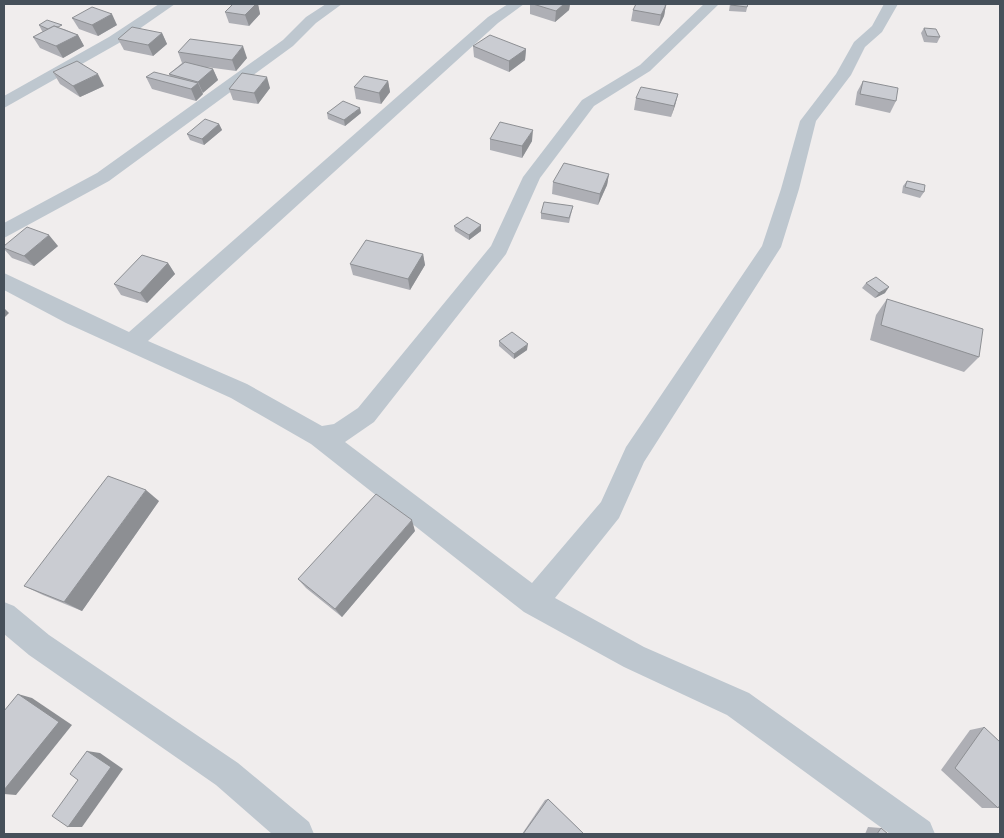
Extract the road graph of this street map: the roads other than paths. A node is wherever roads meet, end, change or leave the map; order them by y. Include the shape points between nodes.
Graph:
1 (168, 4) edge
2 (335, 4) edge
3 (517, 4) edge
4 (712, 4) edge
5 (891, 4) edge
6 (4, 103) edge
7 (4, 231) edge
8 (6, 283) edge
9 (132, 342) junction
10 (320, 437) junction
11 (534, 602) junction
12 (4, 616) edge
13 (297, 834) edge
14 (918, 834) edge

1 - 6 street via 114,40
2 - 7 street via 103,177
3 - 9 street via 493,20
4 - 10 street via 645,68 588,103 532,177 493,257 366,415 340,433
5 - 11 street via 877,29 859,45 843,75 808,121 771,247 634,455 610,510
8 - 9 street
9 - 10 street via 239,391
10 - 11 street
11 - 14 street via 634,657 738,704
12 - 13 street via 39,645 227,774

